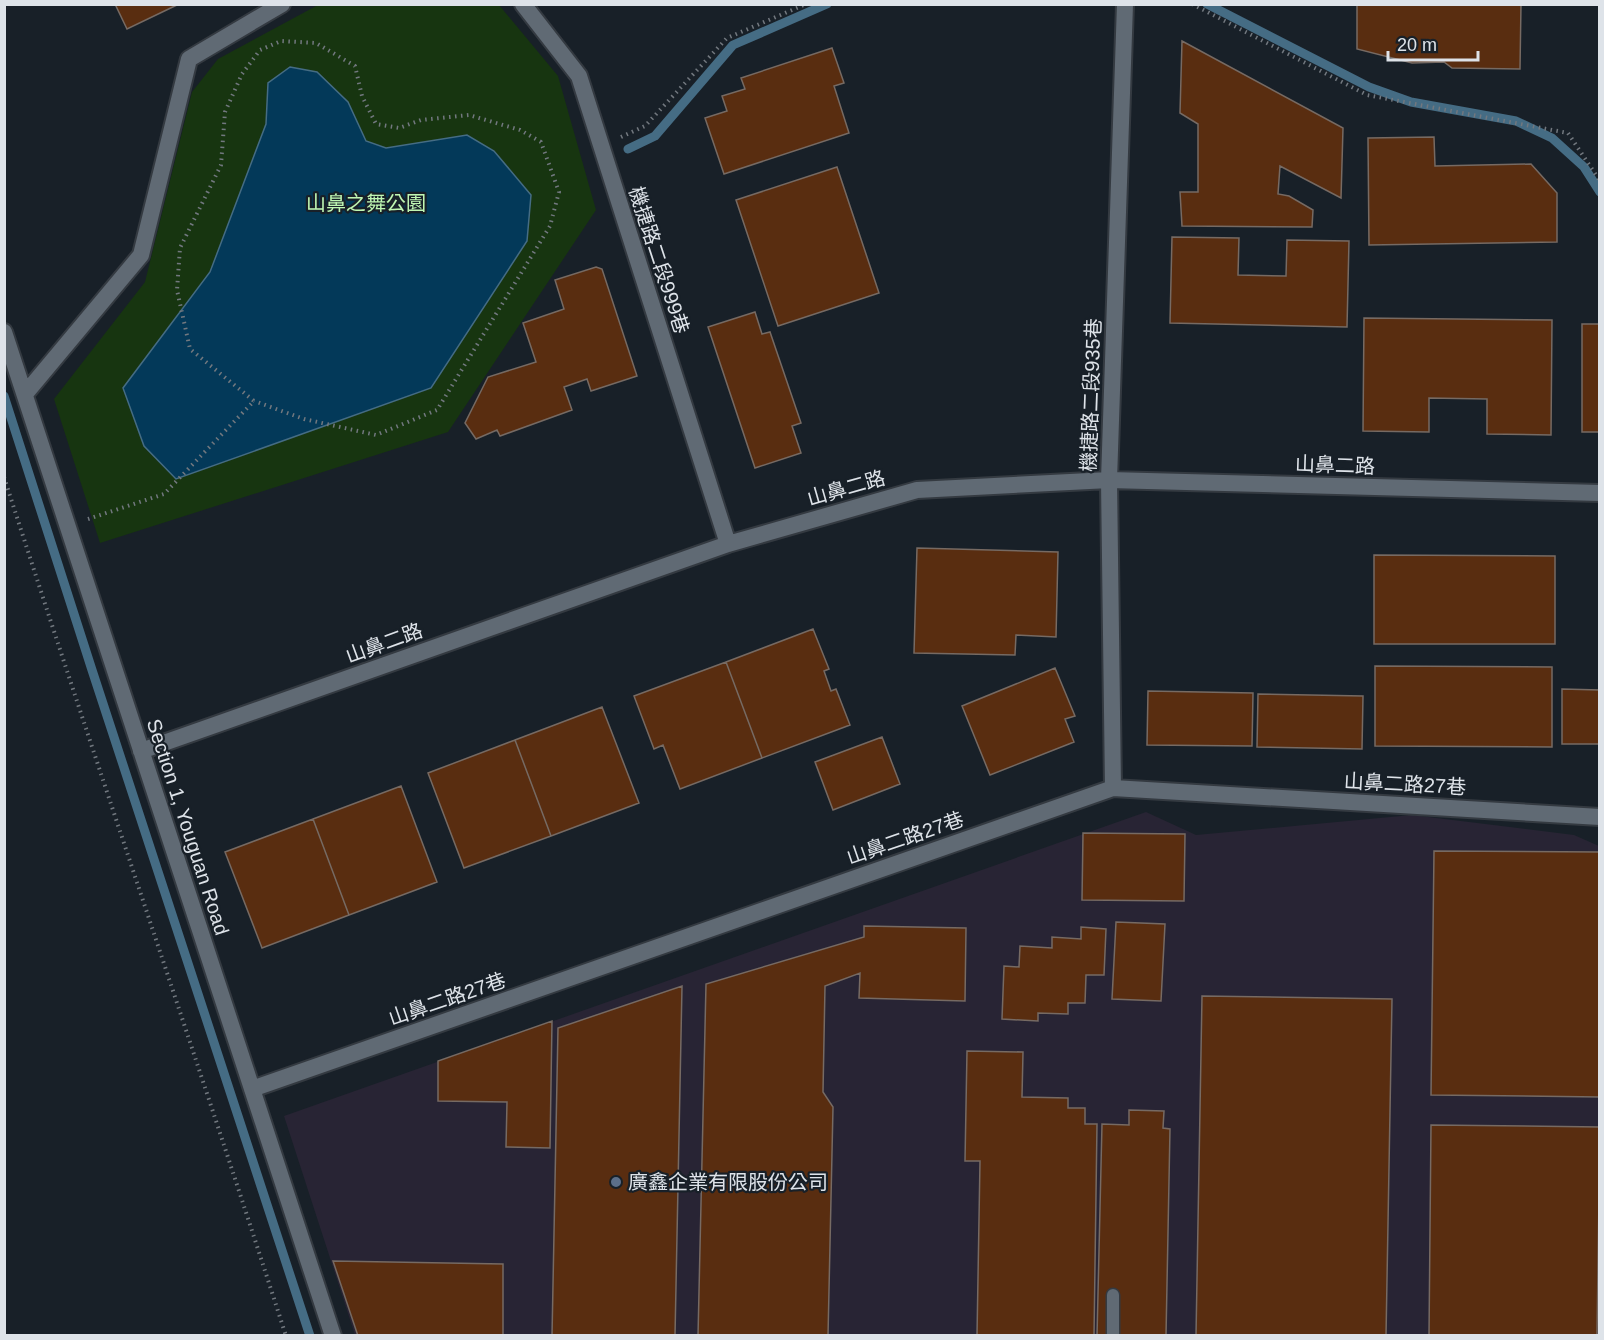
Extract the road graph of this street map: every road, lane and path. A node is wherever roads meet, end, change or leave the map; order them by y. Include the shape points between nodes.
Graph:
1 (282, 4) edge
2 (523, 4) edge
3 (806, 4) edge
4 (1125, 4) edge
5 (1192, 4) edge
6 (601, 145) junction
7 (1599, 181) edge
8 (4, 332) edge
9 (25, 394) junction
10 (254, 401) junction
11 (4, 477) edge
12 (1109, 480) junction
13 (1599, 493) edge
14 (68, 526) junction
15 (728, 544) junction
16 (141, 751) junction
17 (1113, 788) junction
18 (1599, 816) edge
19 (252, 1089) junction
20 (1113, 1295) dead end
21 (286, 1335) edge
22 (333, 1335) edge
23 (1113, 1335) edge

1 - 9 street via 189,58 141,255
2 - 6 street, 機捷路二段999巷 via 579,76
3 - 6 path via 727,38 645,126
4 - 12 street, 機捷路二段935巷
5 - 7 path via 1367,95 1568,134
6 - 15 street, 機捷路二段999巷
8 - 9 street, Section 1, Youguan Road
9 - 14 street, Section 1, Youguan Road
10 - 10 path via 190,349 177,290 180,248 221,165 225,112 242,74 260,50 281,41 316,43 356,66 362,96 376,124 399,128 421,120 469,115 520,130 541,142 559,192 550,226 437,410 376,435 304,419
10 - 14 path via 164,494
11 - 21 path
12 - 13 street, 山鼻二路
12 - 15 street, 山鼻二路 via 917,490
12 - 17 street, 機捷路二段935巷
14 - 16 street, Section 1, Youguan Road
15 - 16 street, 山鼻二路
16 - 19 street, Section 1, Youguan Road
17 - 18 street, 山鼻二路27巷
17 - 19 street, 山鼻二路27巷
19 - 22 street, Section 1, Youguan Road
20 - 23 lane

